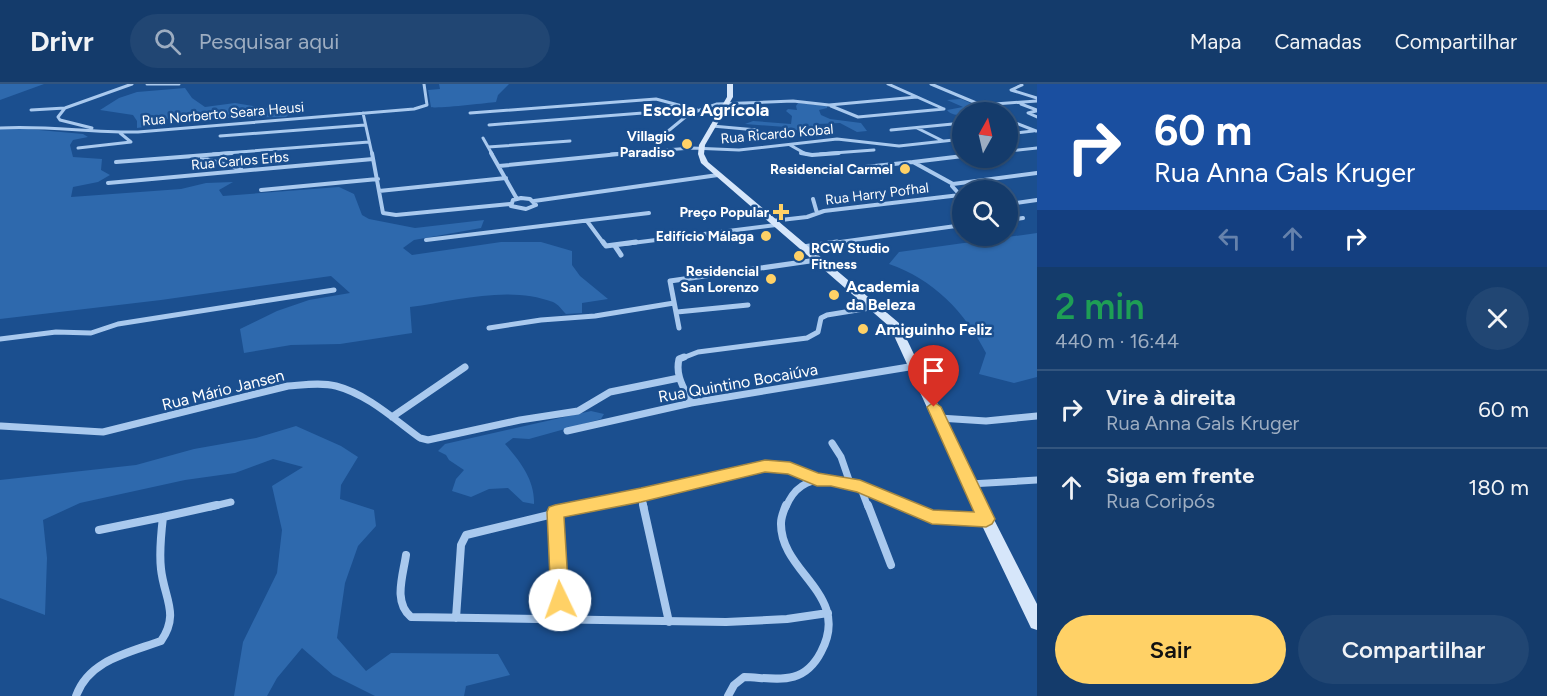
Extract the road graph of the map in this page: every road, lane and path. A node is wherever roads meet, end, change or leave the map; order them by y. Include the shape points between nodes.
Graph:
1 (132, 84) edge
2 (147, 84) edge
3 (178, 84) edge
4 (424, 84) edge
5 (730, 84) edge
6 (888, 84) edge
7 (931, 84) edge
8 (1022, 85) edge
9 (917, 97) junction
10 (1037, 99) edge
11 (974, 102) edge
12 (1018, 103) joint
13 (676, 105) junction
14 (726, 105) junction
15 (829, 105) junction
16 (65, 108) junction
17 (31, 110) dead end
18 (698, 110) junction
19 (1037, 111) edge
20 (363, 113) junction
21 (470, 113) dead end
22 (1037, 117) edge
23 (952, 124) edge
24 (1018, 124) edge
25 (366, 125) junction
26 (489, 125) dead end
27 (712, 126) junction
28 (0, 128) edge
29 (916, 128) junction
30 (757, 130) dead end
31 (891, 130) dead end
32 (1036, 131) edge
33 (668, 132) dead end
34 (99, 133) junction
35 (120, 133) junction
36 (1018, 133) edge
37 (220, 136) dead end
38 (483, 138) dead end
39 (952, 140) edge
40 (570, 141) dead end
41 (943, 141) junction
42 (369, 142) junction
43 (790, 145) junction
44 (488, 147) junction
45 (78, 148) dead end
46 (701, 148) junction
47 (1037, 148) edge
48 (874, 150) dead end
49 (1018, 150) edge
50 (195, 156) junction
51 (952, 157) edge
52 (373, 159) junction
53 (116, 162) dead end
54 (914, 162) junction
55 (499, 166) junction
56 (866, 167) dead end
57 (246, 170) junction
58 (1037, 173) edge
59 (718, 176) junction
60 (378, 178) junction
61 (506, 178) junction
62 (984, 180) edge
63 (108, 183) dead end
64 (952, 183) edge
65 (261, 190) dead end
66 (379, 191) junction
67 (952, 196) edge
68 (517, 199) junction
69 (813, 199) dead end
70 (1037, 200) edge
71 (534, 201) junction
72 (1018, 203) edge
73 (510, 204) junction
74 (526, 209) junction
75 (649, 213) dead end
76 (817, 213) junction
77 (529, 215) dead end
78 (1023, 218) dead end
79 (1018, 219) edge
80 (587, 221) junction
81 (774, 223) junction
82 (952, 227) edge
83 (426, 240) dead end
84 (615, 246) junction
85 (803, 247) junction
86 (621, 255) dead end
87 (817, 260) junction
88 (334, 290) dead end
89 (674, 303) junction
90 (748, 305) dead end
91 (876, 307) junction
92 (677, 312) junction
93 (489, 328) dead end
94 (679, 328) dead end
95 (0, 339) edge
96 (916, 366) junction
97 (465, 367) dead end
98 (679, 378) junction
99 (692, 403) junction
100 (1037, 416) edge
101 (392, 417) junction
102 (939, 418) junction
103 (1, 426) edge
104 (567, 431) dead end
105 (832, 443) dead end
106 (817, 479) junction
107 (1037, 480) edge
108 (850, 483) junction
109 (969, 484) junction
110 (860, 486) junction
111 (641, 495) junction
112 (231, 502) dead end
113 (555, 512) junction
114 (163, 517) junction
115 (986, 519) junction
116 (99, 530) dead end
117 (406, 555) dead end
118 (891, 565) dead end
119 (828, 613) junction
120 (456, 618) junction
121 (1037, 621) edge
122 (561, 622) junction
123 (669, 622) junction
124 (76, 696) edge
125 (728, 696) edge

1 - 16 street
2 - 3 street
4 - 20 street, Rua Norberto Seara Heusi via 425,106
5 - 14 main road
6 - 9 street
7 - 11 street
8 - 10 street via 1011,90
9 - 15 street
9 - 15 street via 944,110 858,117
10 - 12 street
12 - 19 street
13 - 18 street
13 - 21 street via 656,99
13 - 26 street via 643,113
14 - 15 street via 793,101
14 - 18 street
14 - 27 main road
16 - 17 street
16 - 34 street via 60,120
18 - 33 street
19 - 22 street via 1028,112
20 - 25 street
20 - 35 street, Rua Norberto Seara Heusi
23 - 29 street
24 - 32 street
25 - 37 street
25 - 42 street
27 - 30 street
27 - 46 main road
28 - 34 street, Rua Norberto Seara Heusi via 46,126
29 - 31 street
29 - 41 street
32 - 36 street
34 - 35 street, Rua Norberto Seara Heusi
35 - 45 street via 131,142
38 - 44 street
39 - 41 street, Rua Ricardo Kobal
40 - 44 street
41 - 43 street, Rua Ricardo Kobal via 899,146 837,139
42 - 50 street
42 - 52 street
43 - 46 street, Rua Ricardo Kobal via 739,150
43 - 48 street via 812,155
44 - 55 street
46 - 55 street, Rua Ricardo Kobal
46 - 59 main road via 705,164
47 - 49 street
50 - 53 street
50 - 57 street
51 - 54 street
52 - 57 street, Rua Carlos Erbs
52 - 60 street
54 - 56 street
54 - 64 street
55 - 61 street
57 - 63 street, Rua Carlos Erbs
58 - 62 street, Rua Harry Pofhal
59 - 71 street
59 - 81 main road
60 - 65 street
60 - 66 street
61 - 66 street
61 - 68 street
66 - 73 street via 381,211 387,215
67 - 76 street, Rua Harry Pofhal
68 - 71 street
68 - 73 street
69 - 76 street
70 - 72 street
71 - 74 street via 534,207
73 - 74 street
74 - 77 street
75 - 80 street
76 - 81 street, Rua Harry Pofhal
78 - 79 street
80 - 83 street
80 - 84 street via 604,244
81 - 84 street, Rua Harry Pofhal
81 - 85 main road
82 - 85 street
84 - 86 street
85 - 87 main road
87 - 89 street via 670,281
87 - 91 main road
88 - 95 street via 118,324 91,333 56,332
89 - 92 street
89 - 93 street
90 - 92 street
91 - 96 main road via 896,325
91 - 98 street via 820,318 818,332 807,338 683,356 677,368
92 - 94 street
96 - 99 street, Rua Quintino Bocaiúva
96 - 102 main road
97 - 101 street
98 - 99 street
98 - 101 street, Rua Mário Jansen via 610,392 578,411 496,424 438,439 420,438
99 - 104 street, Rua Quintino Bocaiúva
100 - 102 street via 986,421
101 - 103 street, Rua Mário Jansen via 358,394 318,384 288,386 103,432
102 - 109 main road
105 - 108 street
106 - 108 street
106 - 111 street via 790,468 765,466
106 - 119 street via 799,489 785,506 782,533 787,548 809,577
107 - 109 street
108 - 110 street
109 - 115 main road
110 - 115 street via 932,517
110 - 118 street
111 - 113 street
111 - 123 street
112 - 114 street
113 - 120 street via 462,539
113 - 122 street
114 - 116 street
114 - 124 street via 159,545 161,572 172,614 168,633 161,641 91,670 81,680
115 - 121 main road
117 - 120 street via 400,602 403,610 411,617
119 - 123 street via 742,623
119 - 125 street via 830,634 824,650 806,670 788,680 744,677
120 - 122 street
122 - 123 street

